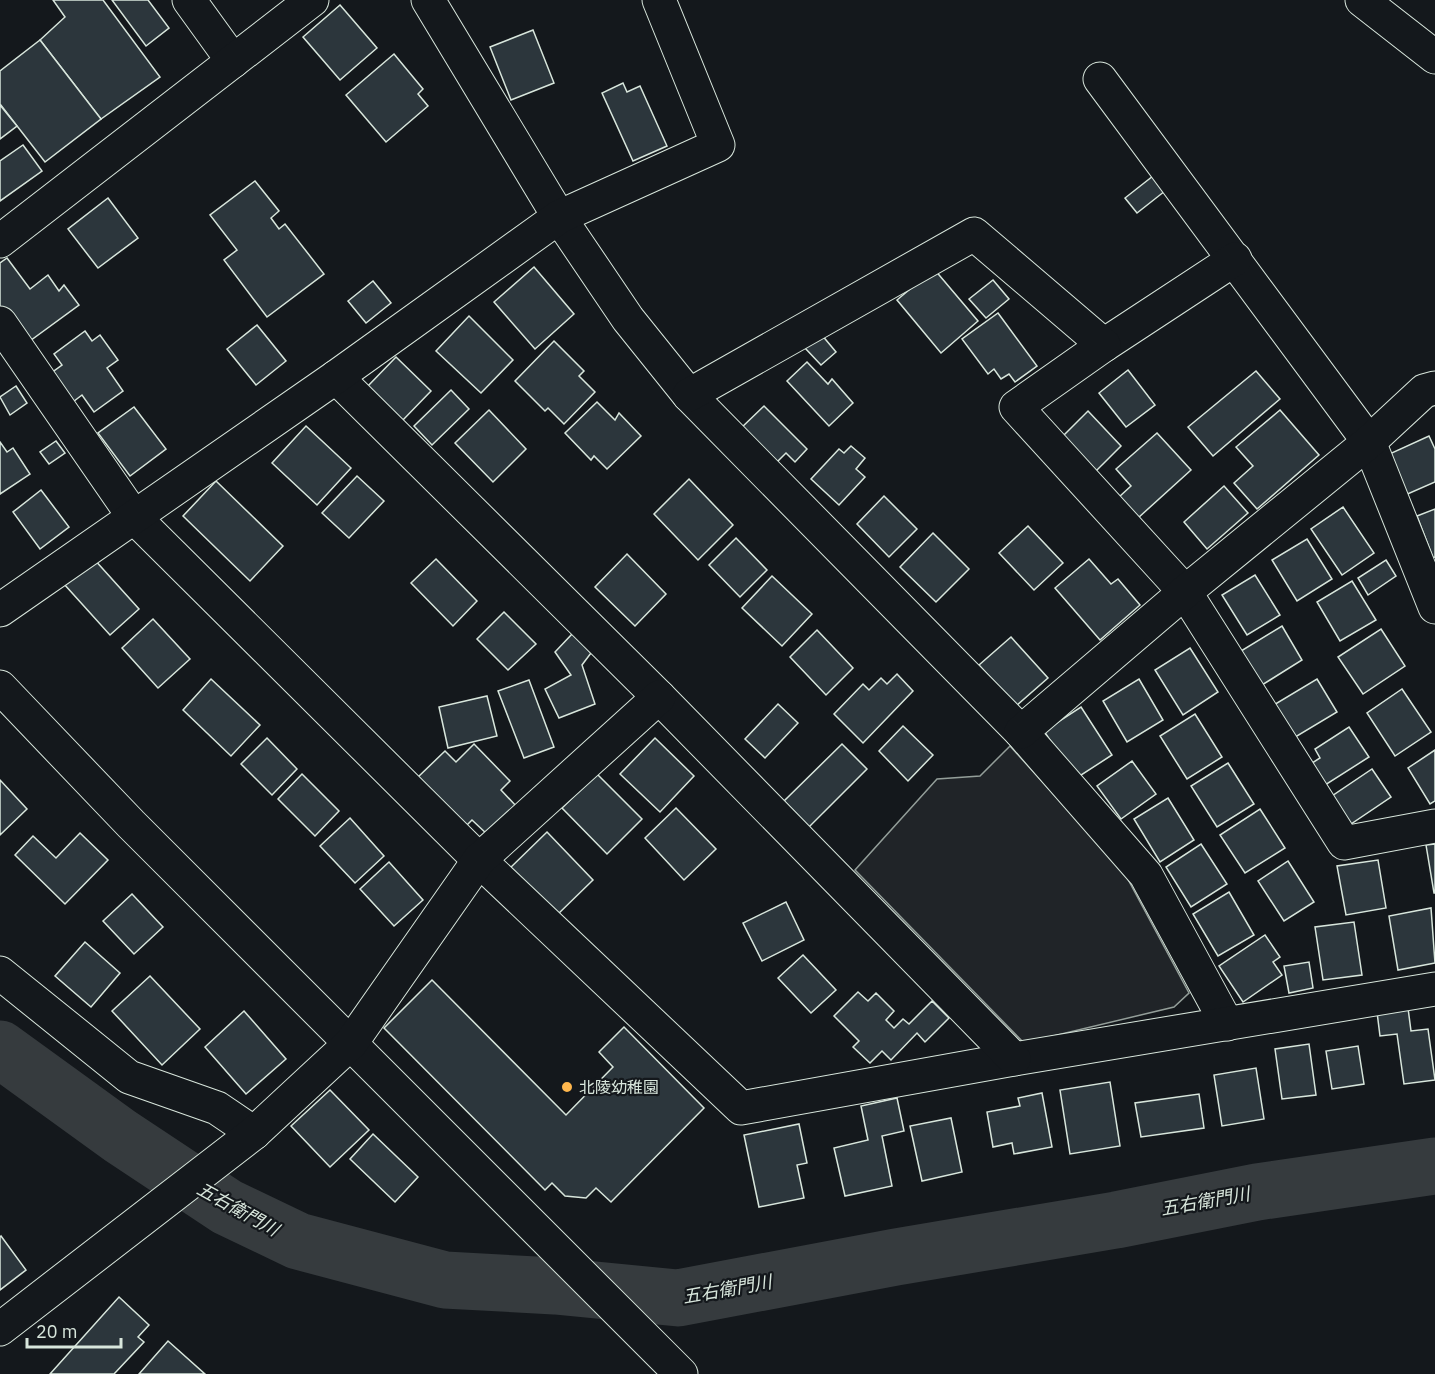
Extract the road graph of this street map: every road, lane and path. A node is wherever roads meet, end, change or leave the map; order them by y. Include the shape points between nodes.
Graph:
1 (189, 0) edge
2 (312, 0) edge
3 (428, 0) edge
4 (658, 0) edge
5 (1362, 0) edge
6 (1435, 57) edge
7 (233, 61) junction
8 (1100, 79) dead end
9 (559, 217) junction
10 (0, 241) edge
11 (1235, 259) junction
12 (0, 323) edge
13 (1104, 345) junction
14 (336, 377) junction
15 (1431, 387) edge
16 (689, 395) junction
17 (1369, 442) junction
18 (134, 518) junction
19 (1185, 592) junction
20 (1435, 607) edge
21 (0, 610) edge
22 (0, 687) edge
23 (658, 697) junction
24 (1021, 732) junction
25 (1435, 826) edge
26 (479, 860) junction
27 (0, 973) edge
28 (1435, 989) edge
29 (1227, 1024) junction
30 (351, 1043) junction
31 (1014, 1059) junction
32 (254, 1133) junction
33 (0, 1329) edge
34 (681, 1374) edge

1 - 7 main road
2 - 7 main road
3 - 9 main road
4 - 9 main road via 718,145
5 - 6 main road
7 - 10 main road
8 - 11 main road
9 - 14 main road
9 - 16 main road via 628,320
11 - 13 main road
11 - 17 main road
12 - 18 main road
13 - 16 main road via 974,234
13 - 19 main road via 1016,407
14 - 18 main road
14 - 23 main road
15 - 17 main road
16 - 24 main road
17 - 19 main road
17 - 20 main road
18 - 21 main road
18 - 26 main road
19 - 24 main road
19 - 25 main road via 1344,843
22 - 30 main road
23 - 26 main road
23 - 31 main road
24 - 29 main road via 1146,876
26 - 30 main road
26 - 31 main road via 741,1108
27 - 32 main road via 129,1077 217,1108
28 - 29 main road
29 - 31 main road
30 - 32 main road
30 - 34 main road
32 - 33 main road

